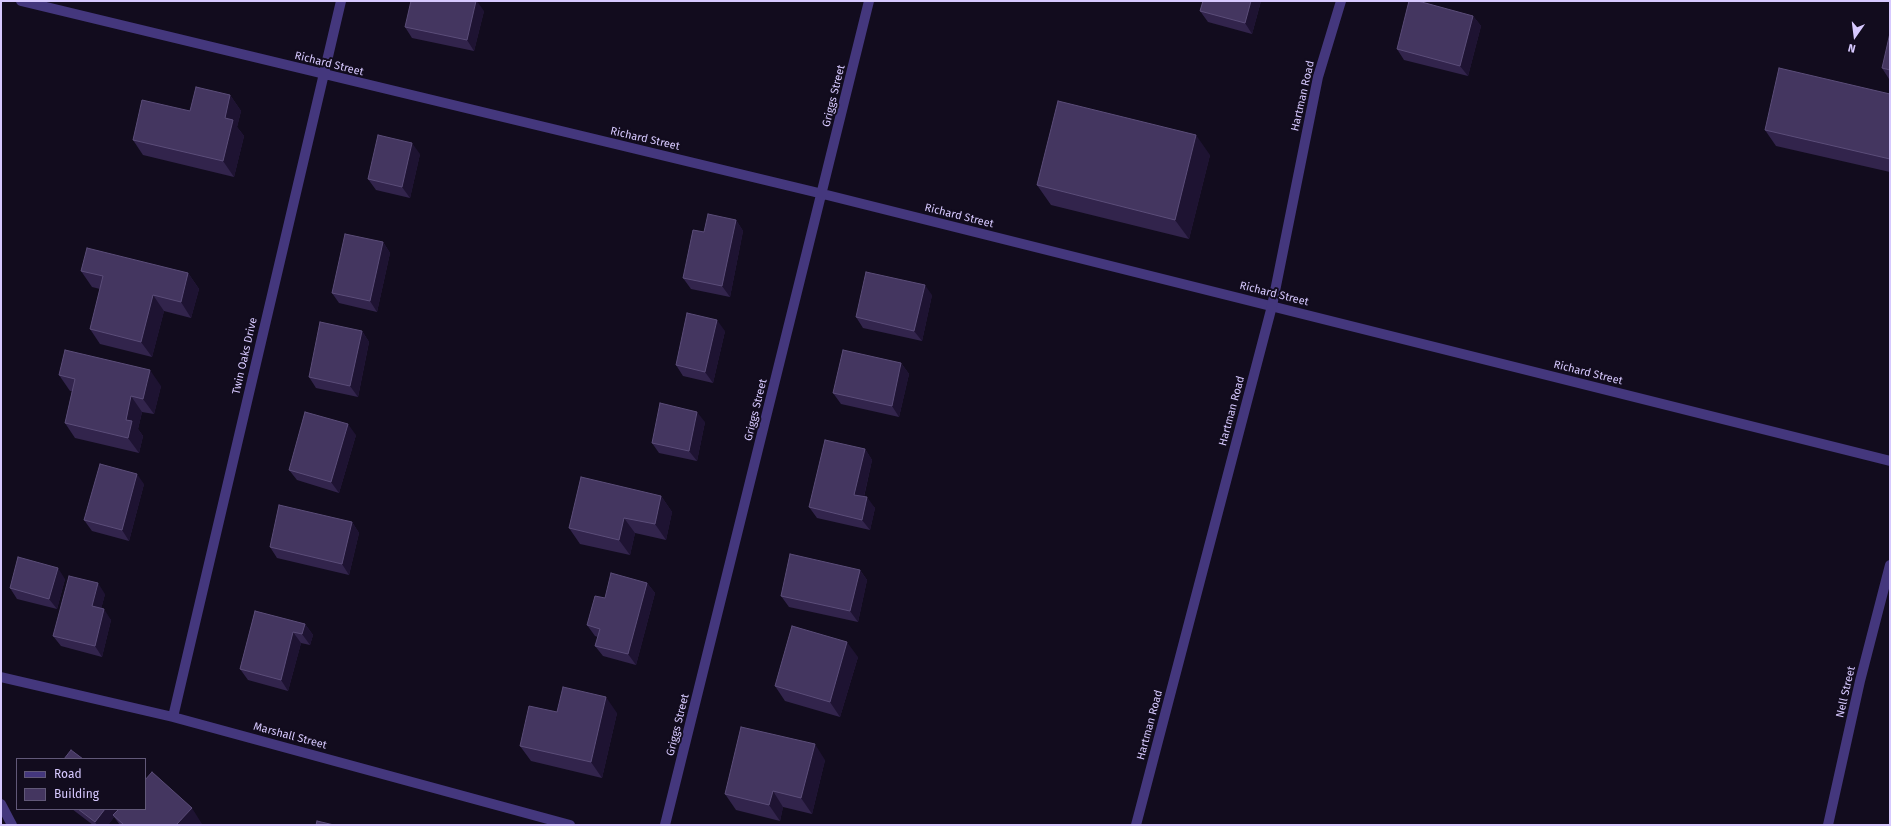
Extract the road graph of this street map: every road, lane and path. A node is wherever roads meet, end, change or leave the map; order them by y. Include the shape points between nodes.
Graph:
1 (21, 1) edge
2 (341, 1) edge
3 (869, 1) edge
4 (1340, 1) edge
5 (323, 74) junction
6 (823, 194) junction
7 (1272, 306) junction
8 (1890, 461) edge
9 (1890, 565) edge
10 (1, 677) edge
11 (173, 717) junction
12 (1, 804) edge
13 (12, 825) edge
14 (570, 825) edge
15 (665, 825) edge
16 (1136, 825) edge
17 (1828, 825) edge

1 - 5 street, Richard Street
2 - 5 street, Twin Oaks Drive
3 - 6 street, Griggs Street
4 - 7 street, Hartman Road via 1318,77
5 - 6 street, Richard Street
5 - 11 street, Twin Oaks Drive
6 - 7 street, Richard Street
6 - 15 street, Griggs Street
7 - 8 street, Richard Street
7 - 16 street, Hartman Road
9 - 17 street, Nell Street via 1860,681
10 - 11 street, Marshall Street
11 - 14 street, Marshall Street
12 - 13 street

